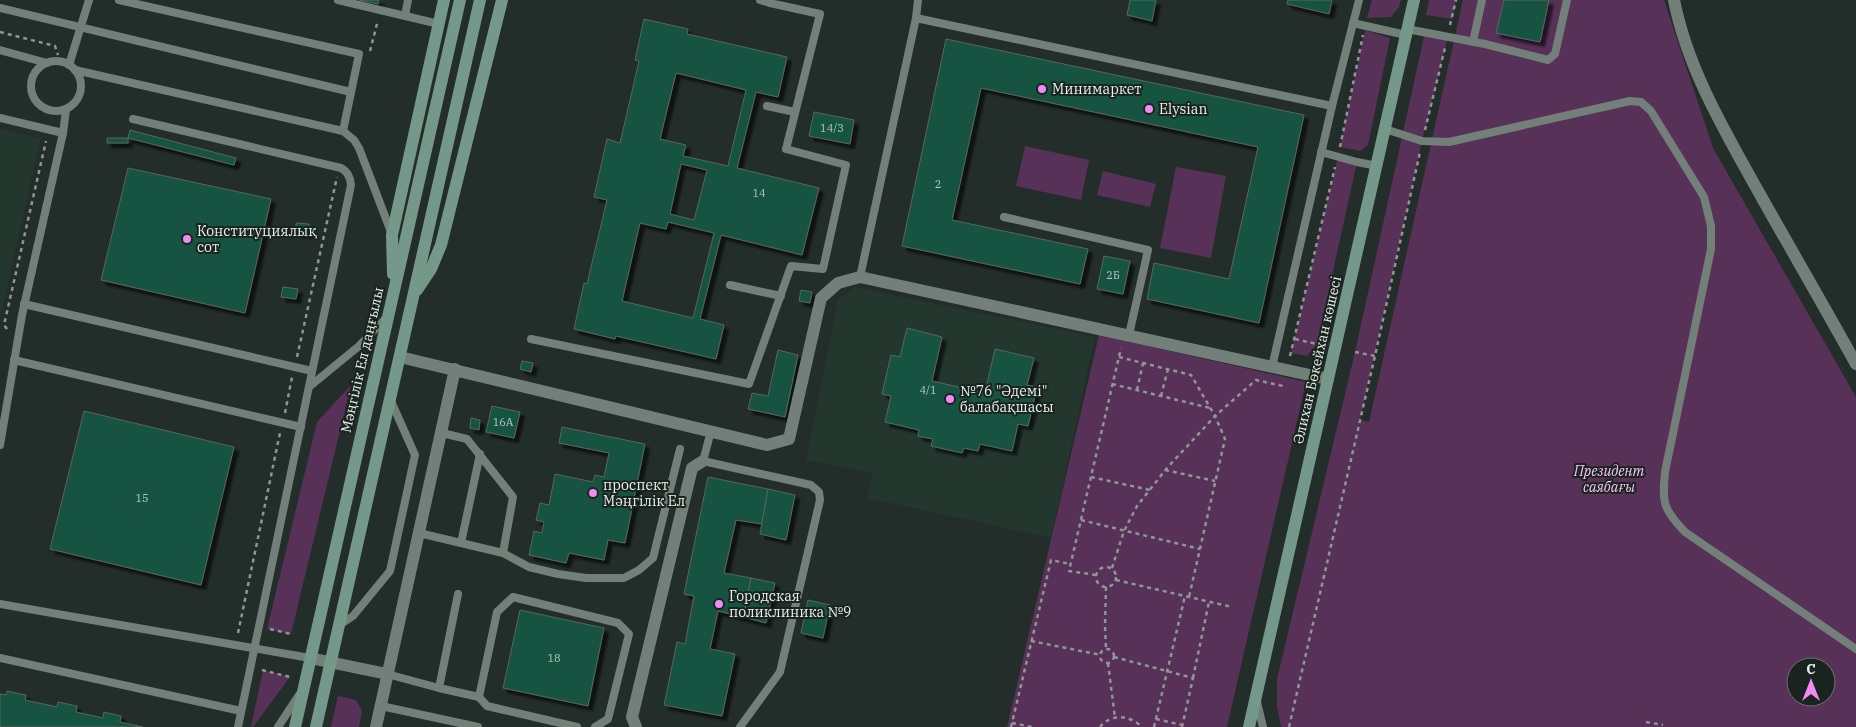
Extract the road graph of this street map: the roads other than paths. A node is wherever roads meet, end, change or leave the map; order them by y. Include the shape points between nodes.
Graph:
1 (90, 0) edge
2 (119, 0) edge
3 (338, 0) edge
4 (408, 0) edge
5 (444, 0) edge
6 (460, 0) edge
7 (480, 0) edge
8 (502, 0) edge
9 (760, 0) edge
10 (918, 0) edge
11 (1359, 0) edge
12 (1414, 0) edge
13 (1482, 0) edge
14 (1567, 0) edge
15 (1674, 0) edge
16 (771, 1) edge
17 (0, 8) edge
18 (916, 18) junction
19 (1353, 23) junction
20 (439, 24) junction
21 (81, 27) junction
22 (1407, 32) junction
23 (1472, 42) junction
24 (0, 50) edge
25 (46, 64) junction
26 (72, 68) junction
27 (351, 92) junction
28 (767, 106) dead end
29 (1332, 106) junction
30 (66, 110) junction
31 (795, 112) junction
32 (0, 118) edge
33 (133, 119) dead end
34 (1385, 129) junction
35 (342, 131) junction
36 (63, 133) junction
37 (1321, 152) junction
38 (1377, 166) junction
39 (1004, 218) dead end
40 (392, 235) junction
41 (860, 276) junction
42 (730, 285) dead end
43 (394, 292) junction
44 (413, 296) junction
45 (780, 296) junction
46 (24, 304) junction
47 (388, 315) junction
48 (1126, 335) junction
49 (531, 339) dead end
50 (400, 357) junction
51 (14, 360) junction
52 (1856, 364) edge
53 (1272, 367) junction
54 (455, 369) junction
55 (312, 371) junction
56 (1328, 379) junction
57 (308, 387) junction
58 (390, 399) junction
59 (301, 427) junction
60 (711, 431) junction
61 (442, 433) junction
62 (0, 445) edge
63 (680, 449) dead end
64 (480, 454) junction
65 (703, 462) junction
66 (419, 533) junction
67 (460, 543) junction
68 (502, 553) junction
69 (458, 594) dead end
70 (0, 604) edge
71 (338, 626) junction
72 (254, 648) junction
73 (1856, 649) edge
74 (0, 658) edge
75 (310, 658) junction
76 (331, 662) junction
77 (387, 674) junction
78 (439, 688) junction
79 (303, 689) junction
80 (478, 697) junction
81 (1256, 697) junction
82 (380, 706) junction
83 (241, 711) junction
84 (238, 727) edge
85 (278, 727) edge
86 (295, 727) edge
87 (316, 727) edge
88 (376, 727) edge
89 (478, 727) edge
90 (577, 727) edge
91 (595, 727) edge
92 (636, 727) edge
93 (740, 727) edge
94 (1248, 727) edge
95 (1263, 727) edge

1 - 21 lane
2 - 27 lane via 359,54
3 - 20 lane
4 - 20 lane via 405,15
5 - 20 main road
6 - 43 main road, Мәңгілік Ел даңғылы
7 - 44 main road
8 - 44 main road via 441,245 431,269
9 - 16 lane
10 - 18 lane
11 - 19 lane
12 - 22 main road, Әлихан Бөкейхан көшесі
13 - 23 lane
14 - 23 lane via 1555,54 1548,60
15 - 52 street via 1690,54 1728,138
16 - 31 lane via 820,14
17 - 21 lane
18 - 29 lane
18 - 41 lane
19 - 22 lane
19 - 29 lane
20 - 40 main road
21 - 26 lane
21 - 27 lane
22 - 23 lane
22 - 34 main road, Әлихан Бөкейхан көшесі
24 - 25 lane
25 - 26 lane via 62,62
25 - 30 lane via 34,75 32,92 35,100 49,110
26 - 30 lane via 80,77 81,92
26 - 35 lane
27 - 35 lane
28 - 31 lane
29 - 37 lane
30 - 36 lane
31 - 45 lane via 786,149 846,164 823,269 791,266
32 - 36 lane
33 - 55 lane via 346,171 351,185
34 - 38 main road, Әлихан Бөкейхан көшесі
34 - 73 lane via 1422,141 1448,142 1630,101 1641,102 1651,111 1704,197 1711,226 1711,249 1665,472 1664,505 1684,532
35 - 40 lane via 359,148
36 - 46 lane
37 - 38 lane
37 - 53 lane
38 - 56 main road, Әлихан Бөкейхан көшесі
39 - 48 lane via 1148,250
40 - 43 main road
41 - 48 street
41 - 60 street via 838,283 821,298 789,439 767,445
42 - 45 lane
43 - 47 main road, Мәңгілік Ел даңғылы
44 - 50 main road
45 - 49 lane via 749,384
46 - 51 lane
46 - 55 lane
47 - 57 lane via 359,346
47 - 75 main road, Мәңгілік Ел даңғылы
48 - 53 street
50 - 54 street
50 - 58 main road
51 - 59 lane
51 - 62 lane
53 - 56 street
54 - 60 street
54 - 61 street
55 - 57 lane
56 - 81 main road, Әлихан Бөкейхан көшесі
57 - 59 lane
58 - 71 main road
58 - 71 lane via 415,455 390,571 353,616
59 - 72 lane
60 - 65 lane
61 - 64 lane via 467,439
61 - 66 street
63 - 68 lane via 653,558 639,570 624,578 576,577 529,567
64 - 67 lane
64 - 68 lane via 513,497
65 - 92 street via 692,468 632,718
65 - 93 lane via 811,485 819,492 820,500 780,672
66 - 67 lane
66 - 77 street
67 - 68 lane
69 - 78 lane
70 - 72 lane
71 - 76 main road
72 - 75 lane
72 - 83 lane
74 - 83 lane
75 - 76 street
75 - 79 main road, Мәңгілік Ел даңғылы
76 - 77 street
76 - 87 main road
77 - 78 lane
77 - 82 street
78 - 80 lane
79 - 85 lane
79 - 86 main road, Мәңгілік Ел даңғылы
80 - 90 lane via 487,706
80 - 91 lane via 497,612 513,597 618,623 629,634 608,719
81 - 94 main road, Әлихан Бөкейхан көшесі
81 - 95 lane
82 - 88 street
82 - 89 lane
83 - 84 lane

